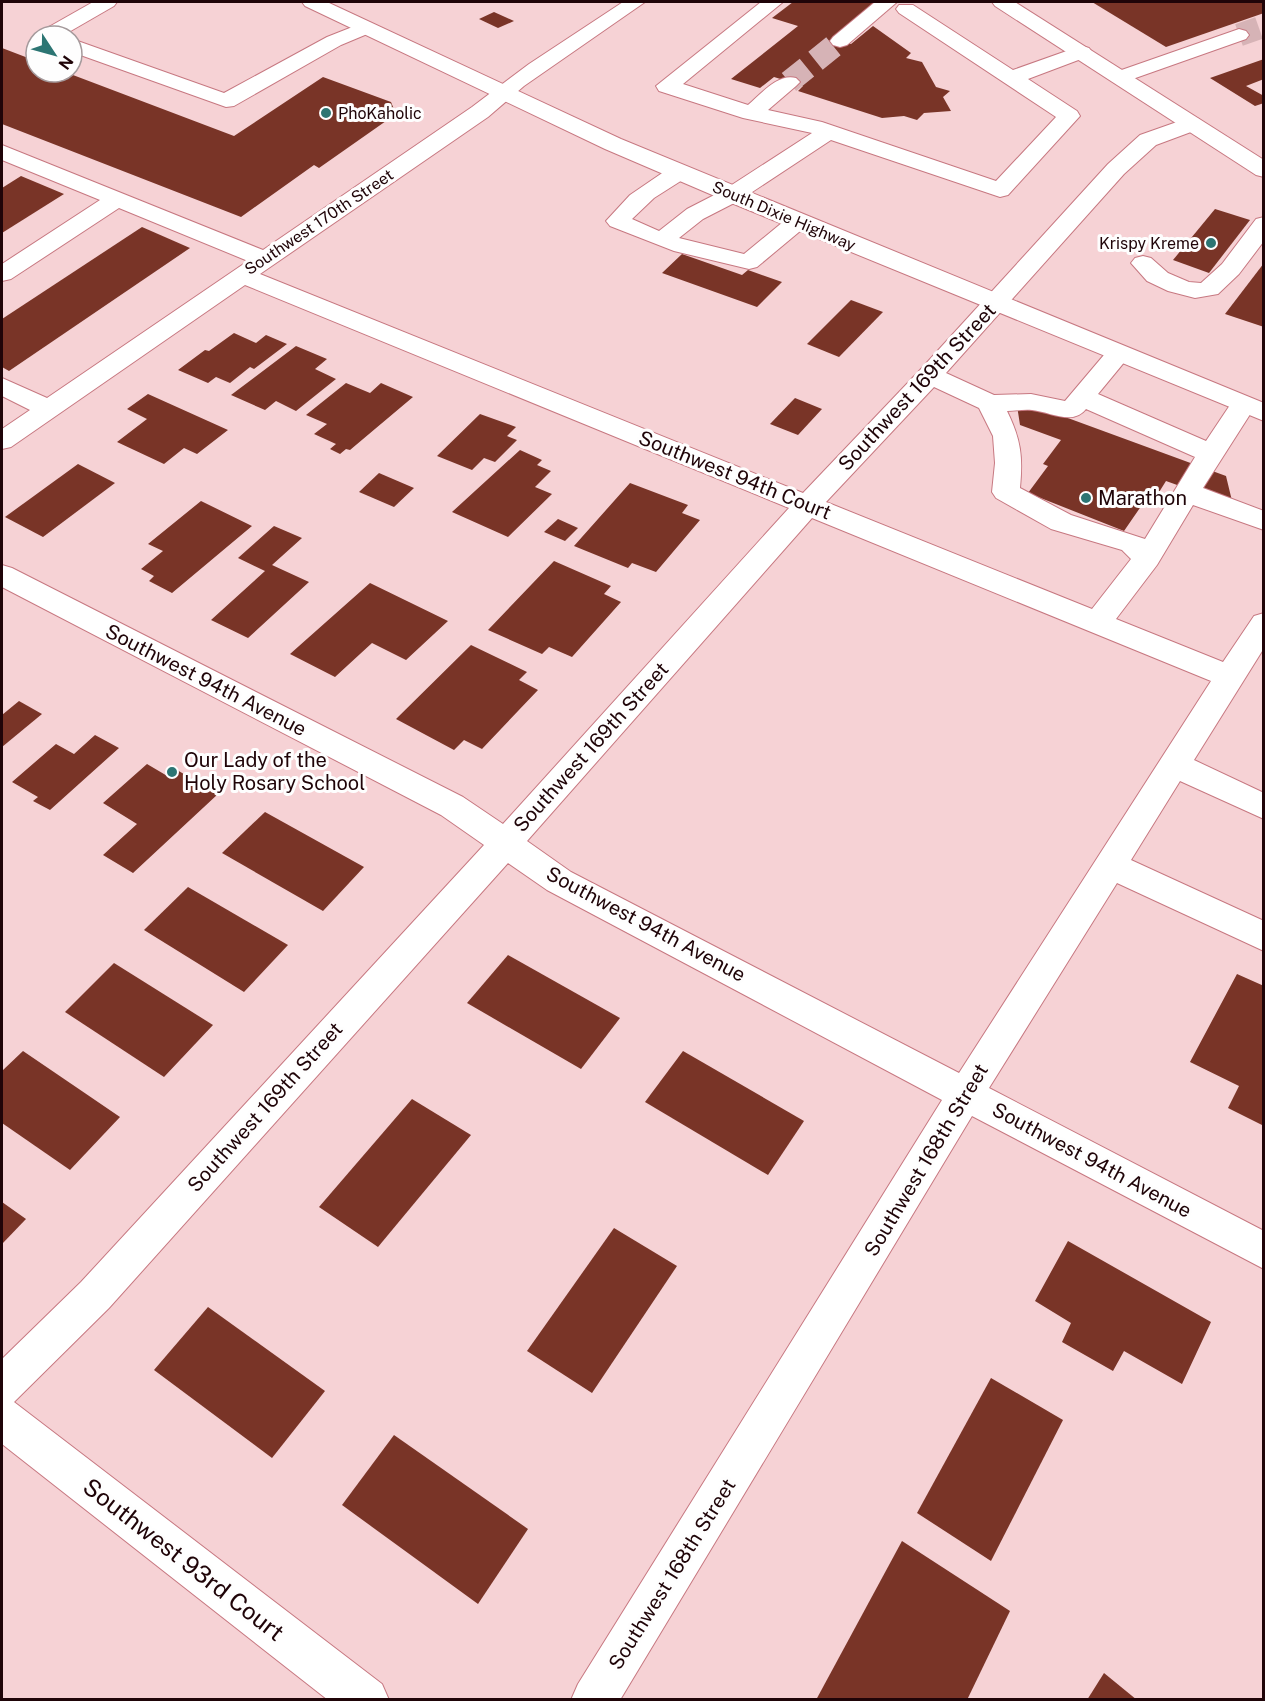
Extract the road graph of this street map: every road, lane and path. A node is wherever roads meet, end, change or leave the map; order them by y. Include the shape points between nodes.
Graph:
1 (107, 2) edge
2 (312, 2) edge
3 (635, 2) edge
4 (773, 2) edge
5 (1002, 2) edge
6 (896, 5) edge
7 (68, 24) edge
8 (365, 28) junction
9 (1239, 34) tunnel mouth
10 (840, 41) tunnel mouth
11 (84, 49) edge
12 (1082, 52) junction
13 (1120, 77) junction
14 (1012, 78) junction
15 (789, 82) tunnel mouth
16 (501, 92) junction
17 (751, 113) junction
18 (1191, 124) junction
19 (830, 132) junction
20 (2, 152) edge
21 (1263, 170) edge
22 (679, 172) junction
23 (732, 195) junction
24 (118, 199) junction
25 (1260, 215) edge
26 (797, 222) junction
27 (663, 239) junction
28 (264, 259) junction
29 (1143, 263) dead end
30 (2, 274) edge
31 (241, 274) junction
32 (995, 303) junction
33 (1118, 354) junction
34 (930, 375) junction
35 (2, 386) edge
36 (1082, 397) junction
37 (990, 403) junction
38 (47, 408) junction
39 (1253, 409) edge
40 (2, 441) edge
41 (1210, 453) junction
42 (1188, 493) junction
43 (808, 504) junction
44 (1263, 521) edge
45 (1147, 558) junction
46 (2, 575) edge
47 (1098, 622) junction
48 (1263, 623) edge
49 (1230, 677) junction
50 (1175, 765) junction
51 (1263, 807) edge
52 (506, 843) junction
53 (1111, 865) junction
54 (1263, 937) edge
55 (966, 1093) junction
56 (1263, 1251) edge
57 (2, 1387) edge
58 (2, 1418) edge
59 (366, 1700) edge
60 (594, 1700) edge

1 - 7 main road
2 - 8 main road, South Dixie Highway
3 - 16 main road, Southwest 170th Street
4 - 17 main road via 666,86
5 - 12 main road
6 - 10 main road
6 - 14 main road
8 - 11 main road via 226,101
8 - 16 main road, South Dixie Highway
9 - 13 main road
12 - 13 main road
12 - 14 main road
13 - 18 main road
14 - 19 main road via 1069,116 1000,190
15 - 17 main road
16 - 22 main road, South Dixie Highway
16 - 28 main road, Southwest 170th Street via 461,125
17 - 19 main road
18 - 21 main road
18 - 32 main road, Southwest 169th Street via 1148,140 1132,152
19 - 23 main road
20 - 24 main road
22 - 23 main road, South Dixie Highway
22 - 27 main road via 626,208 618,221
23 - 26 main road, South Dixie Highway
23 - 27 main road via 696,214
24 - 28 main road
24 - 30 main road
25 - 29 main road via 1221,279 1208,290 1188,289 1165,281 1150,274
26 - 27 main road via 749,262 704,254
26 - 32 main road, South Dixie Highway
28 - 31 main road, Southwest 170th Street
31 - 38 main road, Southwest 170th Street
31 - 43 main road, Southwest 94th Court
32 - 33 main road, South Dixie Highway
32 - 34 main road, Southwest 169th Street
33 - 36 main road
33 - 39 main road, South Dixie Highway
34 - 37 main road
34 - 43 main road, Southwest 169th Street
35 - 38 main road
36 - 37 main road via 1071,410 1031,402
36 - 41 main road
37 - 45 main road via 1006,436 1006,492 1060,522 1132,543
38 - 40 main road, Southwest 170th Street
39 - 41 main road
41 - 42 main road
42 - 44 main road
42 - 45 main road
43 - 47 main road, Southwest 94th Court
43 - 52 main road, Southwest 169th Street
45 - 47 main road
46 - 52 main road, Southwest 94th Avenue via 452,806
47 - 49 main road, Southwest 94th Court
48 - 49 main road, Southwest 168th Street
49 - 50 main road, Southwest 168th Street
50 - 51 main road
50 - 53 main road, Southwest 168th Street
52 - 55 main road, Southwest 94th Avenue via 559,880
52 - 57 main road, Southwest 169th Street via 95,1295
53 - 54 main road
53 - 55 main road, Southwest 168th Street
55 - 56 main road, Southwest 94th Avenue
55 - 60 main road, Southwest 168th Street
58 - 59 main road, Southwest 93rd Court

